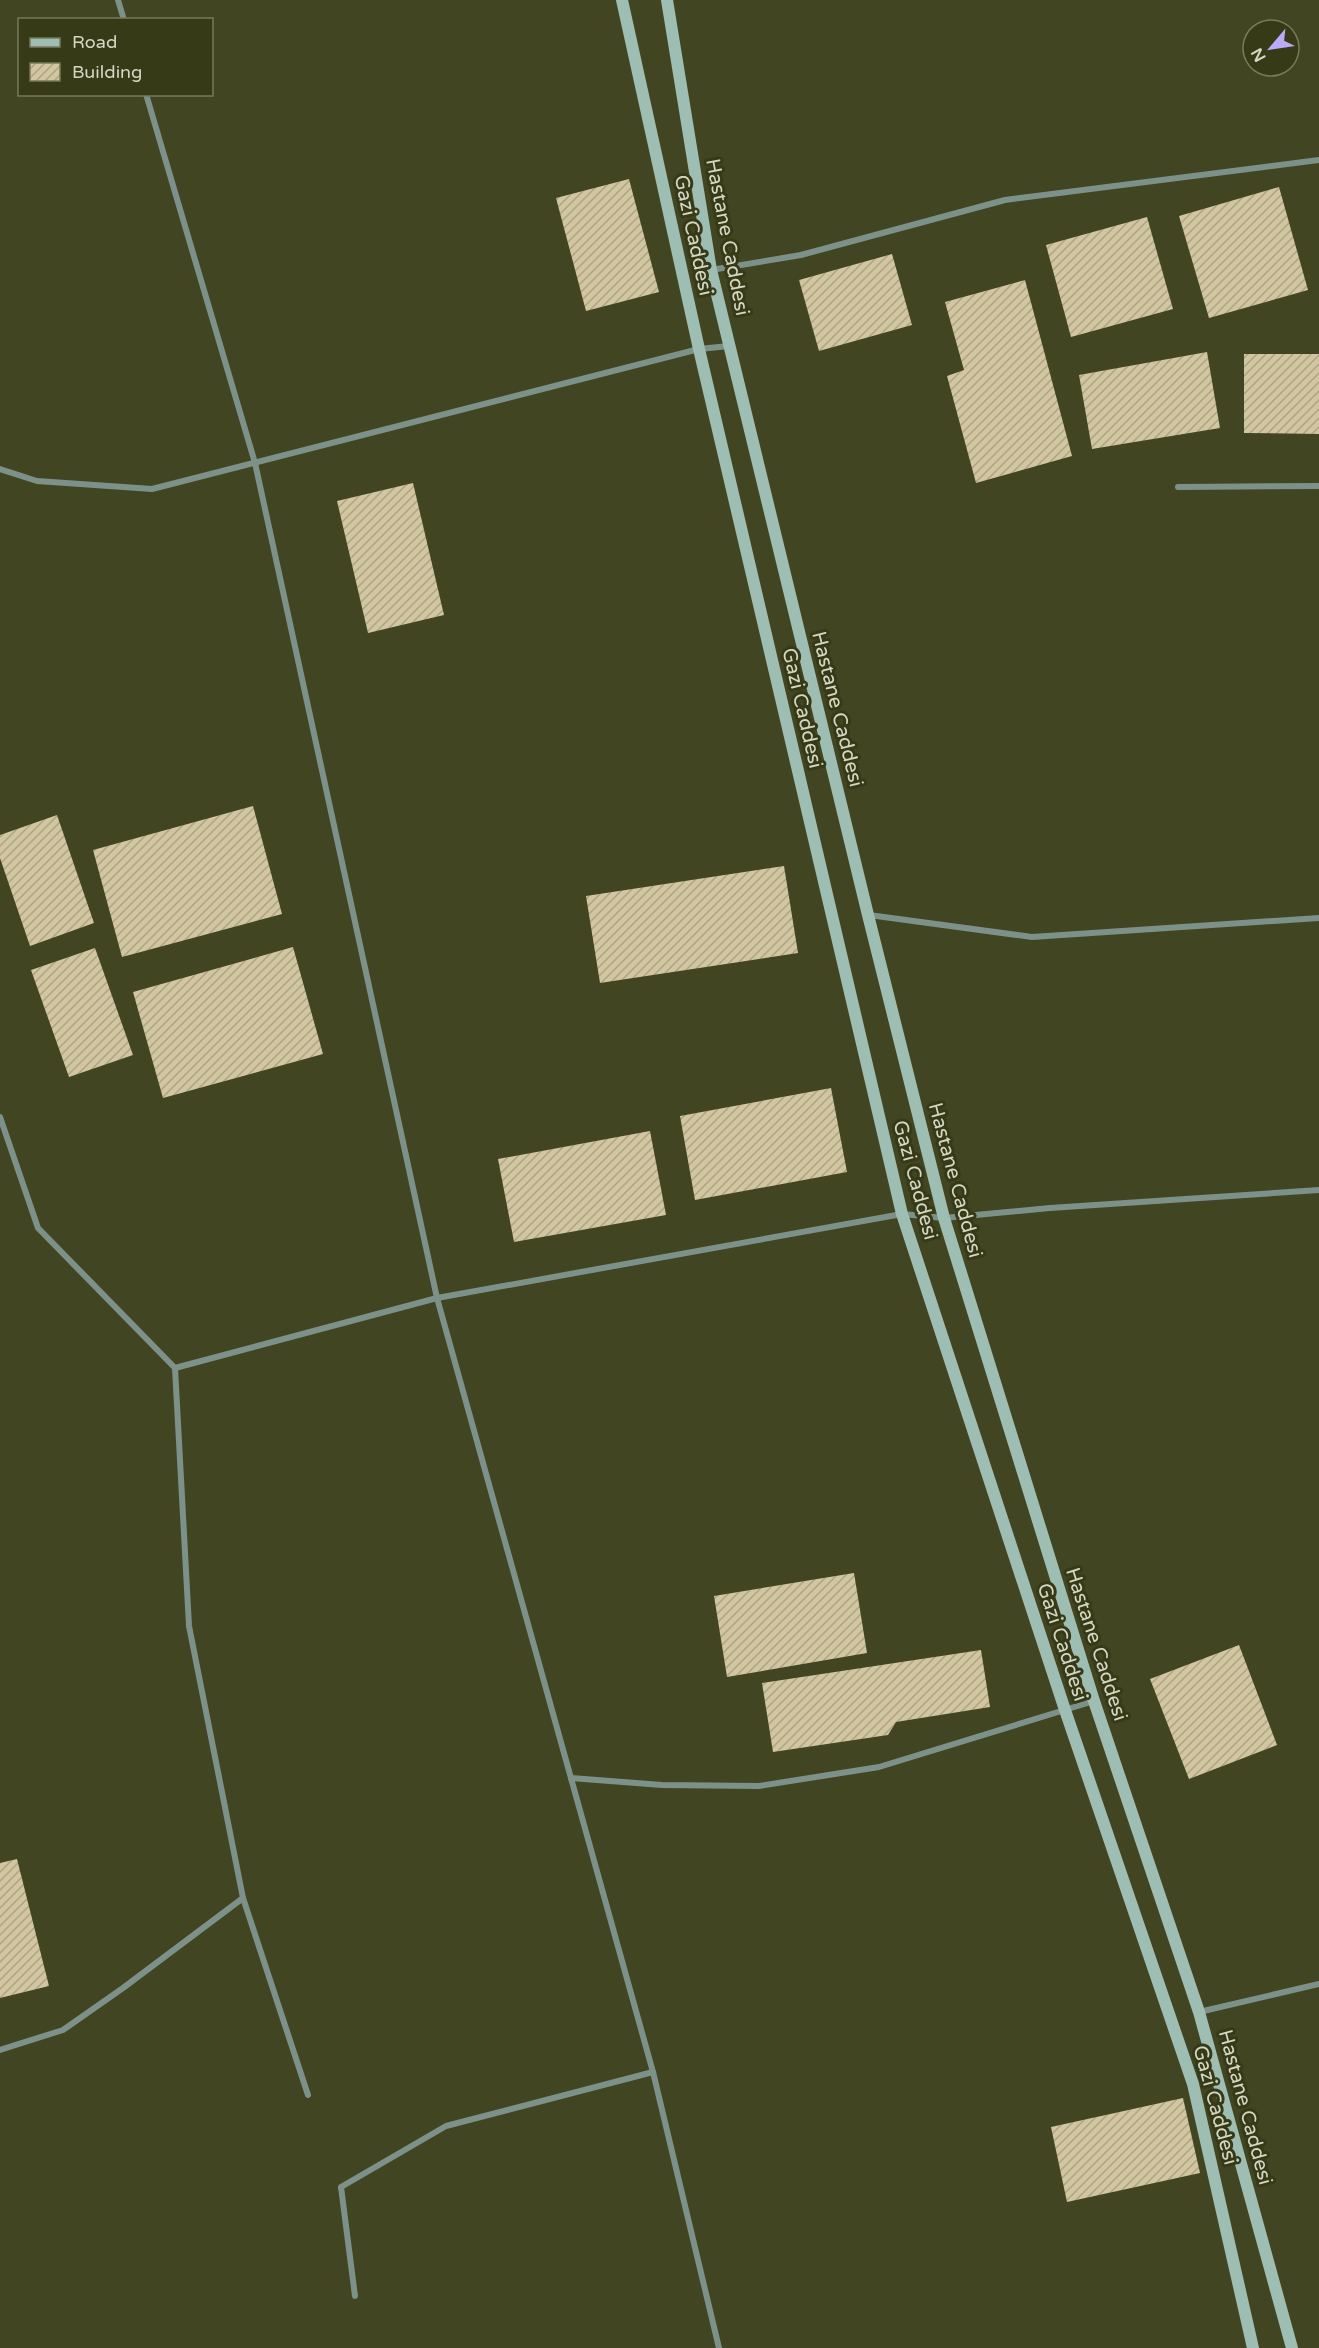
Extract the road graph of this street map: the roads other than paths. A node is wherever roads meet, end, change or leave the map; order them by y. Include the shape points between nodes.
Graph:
1 (118, 0) edge
2 (622, 0) edge
3 (667, 0) edge
4 (123, 18) edge
5 (147, 96) edge
6 (1319, 160) edge
7 (711, 270) junction
8 (730, 345) junction
9 (699, 349) junction
10 (255, 463) junction
11 (0, 469) edge
12 (1319, 486) edge
13 (1178, 487) dead end
14 (868, 915) junction
15 (1319, 918) edge
16 (0, 1117) edge
17 (1319, 1190) edge
18 (902, 1214) junction
19 (944, 1218) junction
20 (437, 1298) junction
21 (175, 1368) junction
22 (1094, 1701) junction
23 (1065, 1710) junction
24 (571, 1778) junction
25 (243, 1898) junction
26 (1319, 1984) edge
27 (1199, 2012) junction
28 (0, 2050) edge
29 (653, 2072) junction
30 (308, 2095) dead end
31 (355, 2296) dead end
32 (718, 2348) edge
33 (1253, 2348) edge
34 (1292, 2348) edge

1 - 4 street
2 - 9 main road, Gazi Caddesi
3 - 7 main road, Hastane Caddesi
5 - 10 street
6 - 7 street via 1005,200 801,255
7 - 8 main road, Hastane Caddesi
8 - 9 street
8 - 14 main road, Hastane Caddesi
9 - 10 street
9 - 18 main road, Gazi Caddesi
10 - 11 street via 152,489 37,481
10 - 20 street
12 - 13 street
14 - 15 street via 1032,937
14 - 19 main road, Hastane Caddesi
16 - 21 street via 38,1228
17 - 19 street
18 - 19 street
18 - 20 street
18 - 23 main road, Gazi Caddesi
19 - 22 main road, Hastane Caddesi
20 - 21 street
20 - 24 street
21 - 25 street via 189,1626
22 - 23 street
22 - 27 main road, Hastane Caddesi
23 - 24 street via 879,1767 759,1786 662,1785
23 - 33 main road, Gazi Caddesi via 1193,2084
24 - 29 street
25 - 28 street via 63,2030
25 - 30 street
26 - 27 street
27 - 34 main road, Hastane Caddesi
29 - 31 street via 446,2126 341,2187
29 - 32 street

